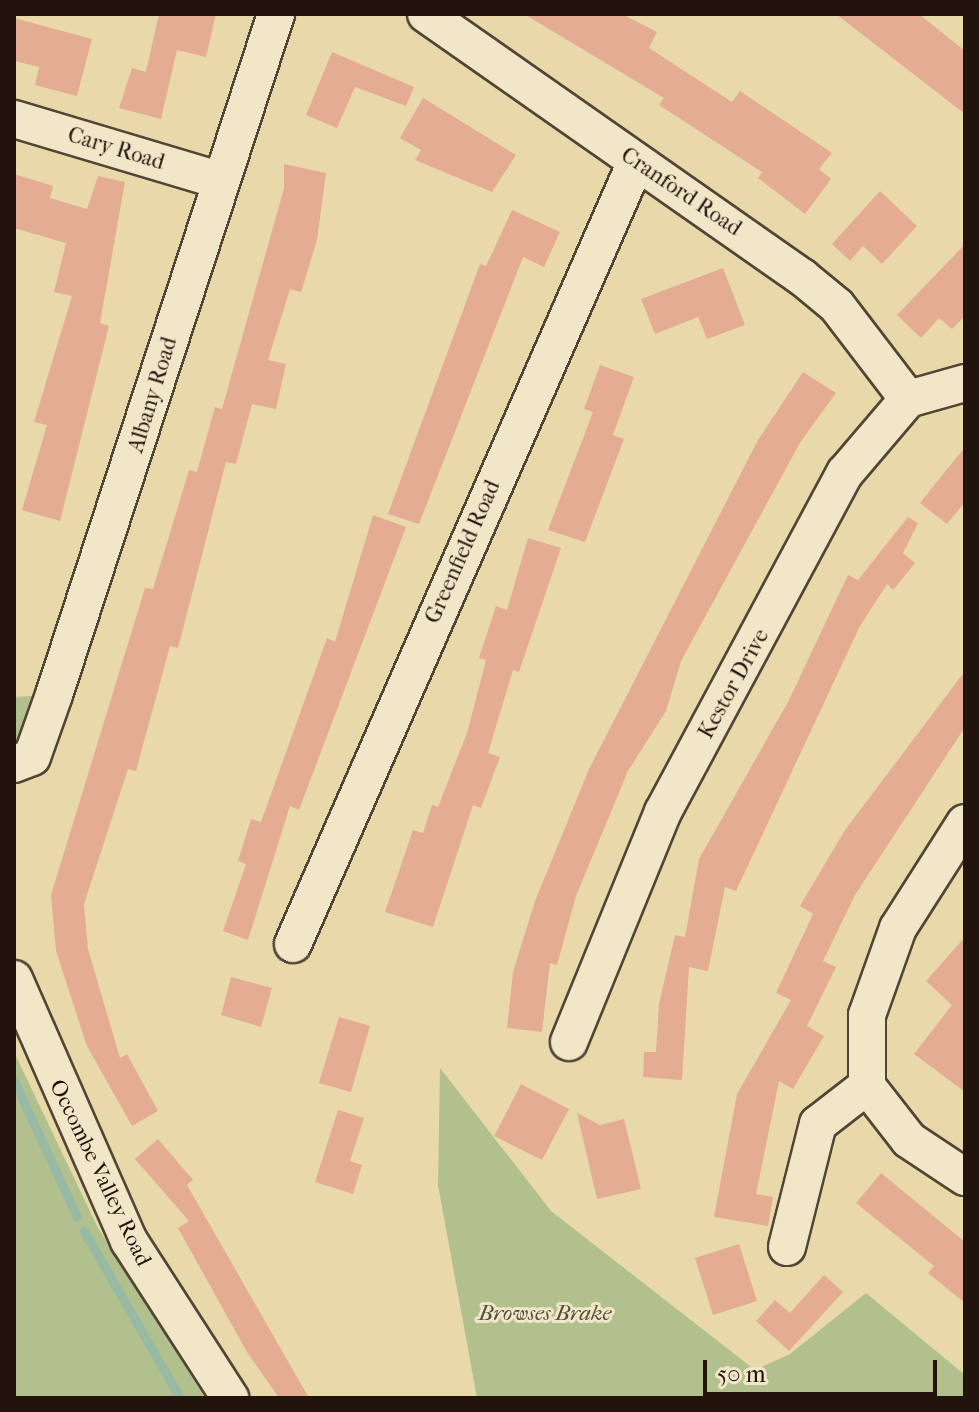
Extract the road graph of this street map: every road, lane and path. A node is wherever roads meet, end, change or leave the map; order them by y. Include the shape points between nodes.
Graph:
1 (276, 14) edge
2 (426, 14) edge
3 (14, 119) edge
4 (636, 162) junction
5 (218, 180) junction
6 (965, 383) edge
7 (908, 399) junction
8 (14, 764) edge
9 (965, 823) edge
10 (293, 944) dead end
11 (14, 979) edge
12 (569, 1042) dead end
13 (867, 1086) junction
14 (965, 1177) edge
15 (787, 1247) dead end
16 (230, 1398) edge

1 - 5 street, Albany Road
2 - 4 street, Cranford Road
3 - 5 street, Cary Road
4 - 7 street, Cranford Road via 837,306
4 - 10 street, Greenfield Road
5 - 8 street, Albany Road via 158,388 54,695 32,757
6 - 7 street
7 - 12 street, Kestor Drive via 845,473 663,812
9 - 13 street via 898,928 867,1015
11 - 16 street, Occombe Valley Road via 129,1241
13 - 14 street via 909,1140
13 - 15 street via 818,1124

